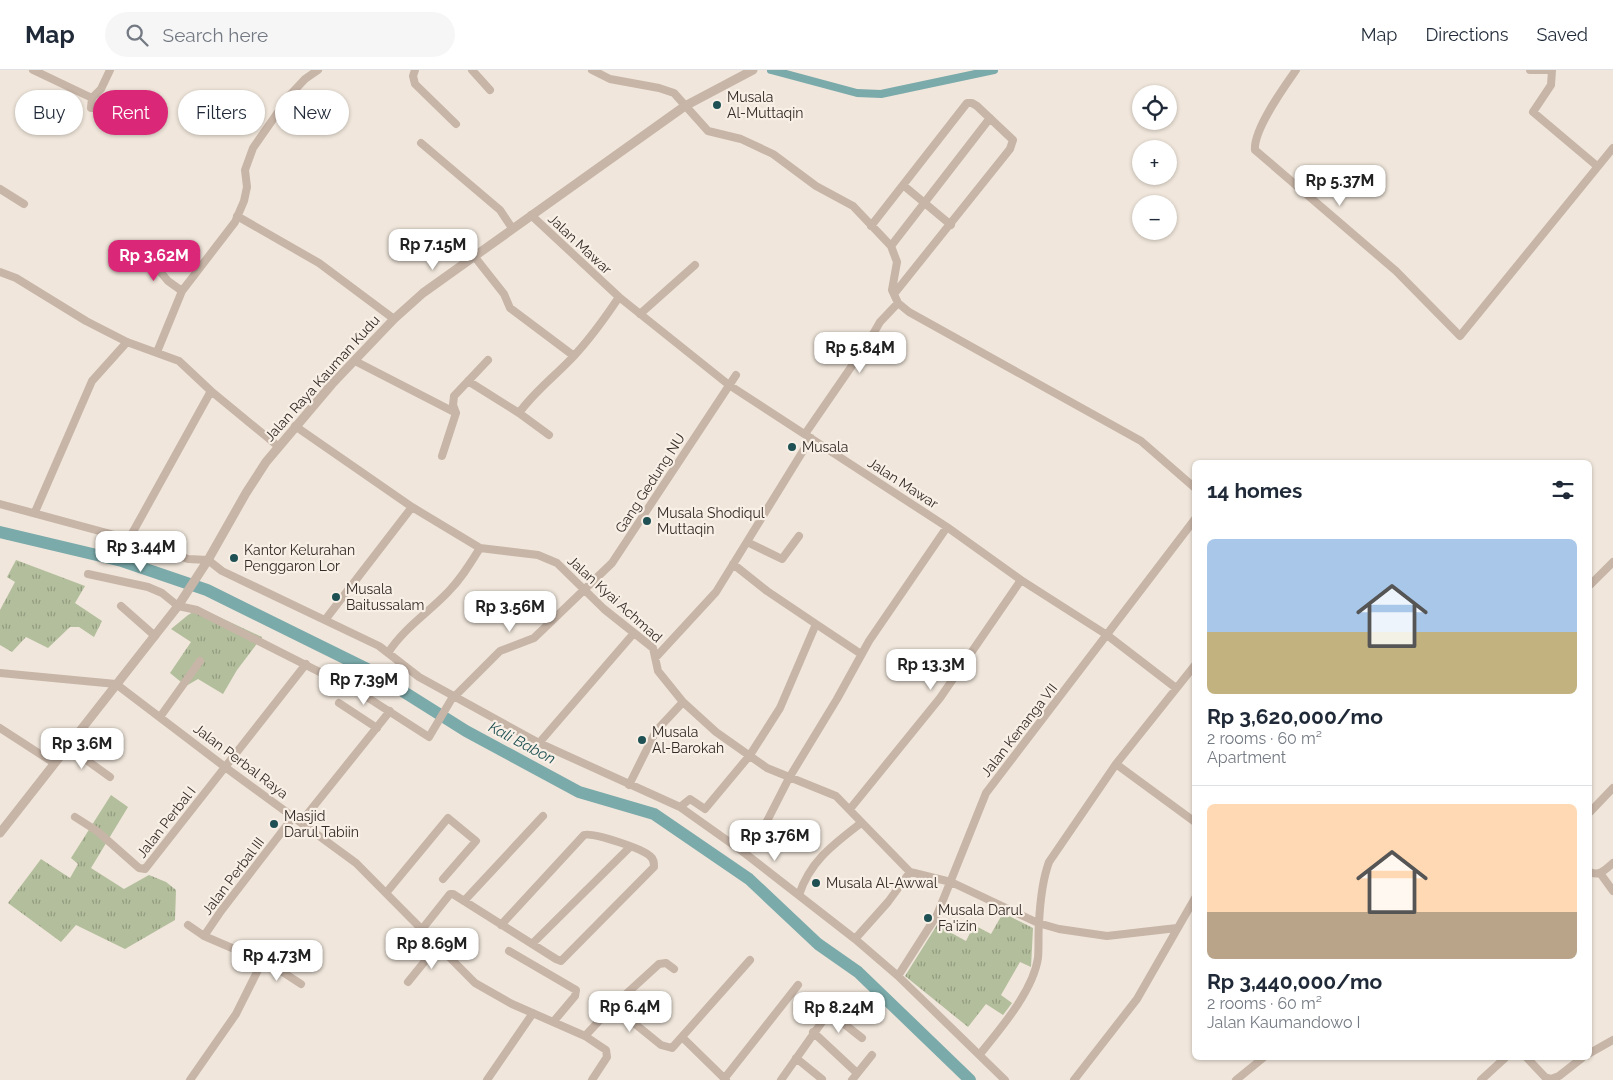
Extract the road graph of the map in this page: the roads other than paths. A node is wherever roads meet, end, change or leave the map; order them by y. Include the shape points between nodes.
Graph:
1 (32, 70) edge
2 (110, 70) edge
3 (317, 70) edge
4 (415, 70) edge
5 (472, 70) edge
6 (592, 70) edge
7 (752, 70) edge
8 (1296, 70) edge
9 (1530, 70) edge
10 (1548, 70) edge
11 (1552, 70) edge
12 (490, 90) dead end
13 (92, 98) junction
14 (685, 106) junction
15 (92, 108) dead end
16 (990, 118) junction
17 (456, 124) dead end
18 (421, 143) dead end
19 (1613, 148) edge
20 (1598, 166) junction
21 (903, 185) junction
22 (0, 189) edge
23 (925, 202) junction
24 (24, 204) dead end
25 (531, 215) junction
26 (237, 216) junction
27 (951, 225) junction
28 (871, 226) junction
29 (512, 228) junction
30 (891, 246) junction
31 (138, 256) dead end
32 (474, 256) junction
33 (695, 265) dead end
34 (0, 272) edge
35 (182, 291) junction
36 (894, 294) junction
37 (619, 297) junction
38 (898, 303) junction
39 (640, 314) junction
40 (394, 319) junction
41 (127, 342) junction
42 (157, 352) junction
43 (574, 356) junction
44 (488, 360) dead end
45 (355, 361) junction
46 (736, 375) dead end
47 (468, 381) junction
48 (729, 385) junction
49 (211, 391) junction
50 (456, 412) junction
51 (519, 413) junction
52 (295, 426) junction
53 (548, 435) dead end
54 (808, 436) junction
55 (279, 447) junction
56 (442, 456) dead end
57 (1192, 485) edge
58 (0, 504) edge
59 (412, 508) junction
60 (35, 512) junction
61 (1192, 523) edge
62 (947, 527) junction
63 (799, 536) dead end
64 (129, 538) junction
65 (747, 542) junction
66 (480, 548) junction
67 (1613, 562) edge
68 (206, 563) junction
69 (734, 564) junction
70 (88, 574) dead end
71 (1021, 580) junction
72 (1592, 583) edge
73 (585, 590) junction
74 (178, 605) junction
75 (121, 606) dead end
76 (325, 620) junction
77 (816, 624) junction
78 (634, 633) junction
79 (1107, 635) junction
80 (155, 636) junction
81 (388, 653) junction
82 (861, 654) junction
83 (657, 656) junction
84 (200, 661) dead end
85 (306, 664) junction
86 (1192, 669) edge
87 (1, 675) edge
88 (116, 684) junction
89 (1176, 688) junction
90 (453, 699) junction
91 (682, 702) junction
92 (339, 703) dead end
93 (390, 711) junction
94 (160, 717) junction
95 (0, 728) edge
96 (377, 728) junction
97 (539, 744) junction
98 (67, 746) junction
99 (750, 755) junction
100 (54, 763) junction
101 (1116, 764) junction
102 (225, 767) junction
103 (110, 777) dead end
104 (789, 778) junction
105 (629, 785) junction
106 (1613, 788) edge
107 (680, 807) junction
108 (850, 810) junction
109 (1592, 810) edge
110 (294, 816) junction
111 (544, 816) dead end
112 (75, 817) dead end
113 (1192, 820) edge
114 (302, 822) junction
115 (861, 823) junction
116 (0, 833) edge
117 (630, 847) junction
118 (742, 851) junction
119 (1613, 864) edge
120 (910, 872) junction
121 (1592, 872) edge
122 (1600, 873) junction
123 (443, 879) dead end
124 (951, 882) junction
125 (1613, 890) edge
126 (386, 893) junction
127 (799, 895) junction
128 (464, 901) junction
129 (1192, 903) edge
130 (1038, 923) junction
131 (188, 925) dead end
132 (501, 925) junction
133 (423, 928) junction
134 (1177, 928) junction
135 (204, 936) junction
136 (855, 939) junction
137 (532, 944) junction
138 (438, 945) junction
139 (509, 951) dead end
140 (750, 960) dead end
141 (261, 964) junction
142 (674, 969) dead end
143 (898, 976) junction
144 (408, 982) dead end
145 (301, 984) dead end
146 (798, 984) dead end
147 (613, 1006) junction
148 (533, 1013) junction
149 (554, 1021) junction
150 (813, 1032) junction
151 (585, 1036) junction
152 (683, 1038) junction
153 (862, 1038) dead end
154 (1613, 1040) edge
155 (1592, 1052) edge
156 (980, 1054) junction
157 (872, 1055) dead end
158 (796, 1058) junction
159 (1261, 1060) edge
160 (1500, 1060) edge
161 (1529, 1060) edge
162 (1579, 1060) edge
163 (854, 1077) edge
164 (725, 1079) edge
165 (822, 1079) edge
166 (190, 1080) edge
167 (487, 1080) edge
168 (592, 1080) edge
169 (781, 1080) edge
170 (1005, 1080) edge
171 (1074, 1080) edge
172 (1236, 1080) edge
173 (1481, 1080) edge
174 (1549, 1080) edge

1 - 13 street
2 - 13 street via 101,89
3 - 26 street via 290,95 253,148 245,170 247,187 244,201
4 - 17 street via 415,84
5 - 12 street
6 - 14 street via 610,79 670,91
7 - 14 street, Jalan Raya Kauman Kudu
8 - 20 street via 1263,123 1255,150 1396,271 1460,336
9 - 10 street
11 - 20 street via 1550,85 1533,112
13 - 15 street
14 - 25 street, Jalan Raya Kauman Kudu
14 - 28 street via 708,131 741,139 773,154 816,186 852,206
16 - 21 street via 974,104 967,103
16 - 23 street
16 - 27 street via 1013,140 1012,144
18 - 29 street via 493,204
19 - 20 street
21 - 23 street
21 - 28 street
22 - 24 street
23 - 27 street
23 - 30 street
25 - 29 street, Jalan Raya Kauman Kudu
25 - 37 street, Jalan Mawar
26 - 35 street via 219,245
26 - 40 street via 320,263
27 - 36 street
28 - 30 street
29 - 32 street, Jalan Raya Kauman Kudu
30 - 36 street via 897,262 892,284
31 - 35 street
32 - 40 street, Jalan Raya Kauman Kudu
32 - 43 street via 504,294 510,308
33 - 39 street
34 - 41 street
35 - 42 street
36 - 38 street
37 - 39 street, Jalan Mawar
37 - 43 street
38 - 54 street via 880,322
38 - 57 street via 920,320 1140,441
39 - 48 street, Jalan Mawar
40 - 45 street, Jalan Raya Kauman Kudu
41 - 42 street
41 - 60 street via 92,381
42 - 49 street via 179,361
43 - 51 street
44 - 47 street
45 - 50 street
45 - 52 street, Jalan Raya Kauman Kudu
46 - 48 street, Gang Gedung NU
47 - 50 street via 452,401
47 - 51 street
48 - 54 street, Jalan Mawar
48 - 73 street, Gang Gedung NU via 615,559
49 - 55 street
49 - 64 street
50 - 56 street
51 - 53 street
52 - 55 street, Jalan Raya Kauman Kudu
52 - 59 street, Jalan Kyai Achmad
54 - 62 street, Jalan Mawar
54 - 65 street
55 - 68 street, Jalan Raya Kauman Kudu via 246,493
58 - 60 street
59 - 66 street, Jalan Kyai Achmad
59 - 76 street
60 - 64 street
61 - 79 street, Jalan Kenanga VII
62 - 71 street, Jalan Mawar
62 - 82 street via 891,605
63 - 65 street via 782,559
64 - 68 street
65 - 69 street
66 - 73 street, Jalan Kyai Achmad via 550,558
66 - 81 street via 448,593 414,621
67 - 72 street
68 - 74 street, Jalan Raya Kauman Kudu
68 - 76 street
69 - 77 street via 768,592
69 - 83 street via 716,592
70 - 74 street via 148,586
71 - 79 street, Jalan Mawar
71 - 108 street via 944,693
73 - 78 street, Jalan Kyai Achmad
73 - 90 street, Gang Gedung NU via 534,638 500,651
74 - 80 street, Jalan Raya Kauman Kudu
74 - 85 street via 197,610
75 - 80 street
76 - 81 street
77 - 82 street
77 - 99 street via 780,708
78 - 83 street, Jalan Kyai Achmad via 653,648
78 - 97 street
79 - 89 street, Jalan Mawar
79 - 124 street, Jalan Kenanga VII via 986,793
80 - 88 street, Jalan Raya Kauman Kudu
81 - 90 street
82 - 104 street
83 - 91 street, Jalan Kyai Achmad via 658,671
84 - 94 street
85 - 93 street
85 - 102 street
86 - 89 street
87 - 88 street
88 - 94 street, Jalan Perbal Raya
88 - 98 street, Jalan Raya Kauman Kudu
89 - 101 street
90 - 93 street, Gang Gedung NU via 429,736
90 - 97 street
91 - 99 street, Jalan Kyai Achmad via 716,732
91 - 105 street via 656,731
92 - 96 street
93 - 96 street
94 - 102 street, Jalan Perbal Raya
95 - 100 street
96 - 114 street
97 - 105 street
98 - 100 street, Jalan Raya Kauman Kudu
98 - 103 street
99 - 104 street, Jalan Kyai Achmad via 767,768
99 - 107 street via 705,809 690,799
100 - 116 street, Jalan Raya Kauman Kudu
101 - 113 street
101 - 130 street via 1049,862
102 - 110 street, Jalan Perbal Raya
102 - 112 street, Jalan Perbal I via 145,869 139,868 97,831
104 - 108 street, Jalan Kyai Achmad via 836,796
104 - 118 street via 766,823
105 - 107 street
106 - 109 street
107 - 118 street
108 - 115 street, Jalan Kyai Achmad
110 - 114 street, Jalan Perbal Raya
110 - 135 street, Jalan Perbal III
111 - 128 street
114 - 126 street, Jalan Perbal Raya via 356,863
115 - 120 street, Jalan Kyai Achmad
115 - 127 street via 827,849 813,865
117 - 132 street via 595,835 584,835
117 - 137 street
117 - 137 street via 651,857 654,867 565,958 556,960
118 - 127 street
119 - 122 street
120 - 124 street
120 - 136 street
121 - 122 street
122 - 125 street
123 - 126 street via 476,841 448,818
124 - 130 street
124 - 143 street, Jalan Kenanga VII via 933,923
126 - 133 street, Jalan Perbal Raya
127 - 136 street
128 - 132 street
128 - 133 street via 451,894
129 - 134 street
130 - 134 street via 1107,936
130 - 156 street via 1038,958 1024,991 1009,1017
131 - 135 street, Jalan Perbal III
132 - 137 street
133 - 138 street, Jalan Perbal Raya
134 - 171 street via 1133,1006
135 - 141 street
136 - 143 street
138 - 144 street
138 - 148 street, Jalan Perbal Raya via 476,983
139 - 149 street via 576,990
140 - 152 street
141 - 145 street via 281,971
141 - 166 street via 236,1014
142 - 147 street via 666,963 659,964
143 - 156 street
146 - 164 street
147 - 151 street
147 - 152 street via 667,1048 672,1048
148 - 149 street, Jalan Perbal Raya
148 - 167 street
149 - 151 street, Jalan Perbal Raya
150 - 153 street via 830,1012
150 - 158 street
150 - 163 street
151 - 168 street, Jalan Perbal Raya via 606,1050 607,1057
152 - 164 street
154 - 155 street
156 - 170 street
157 - 163 street
158 - 165 street
158 - 169 street
159 - 172 street
160 - 173 street
161 - 174 street
162 - 174 street

